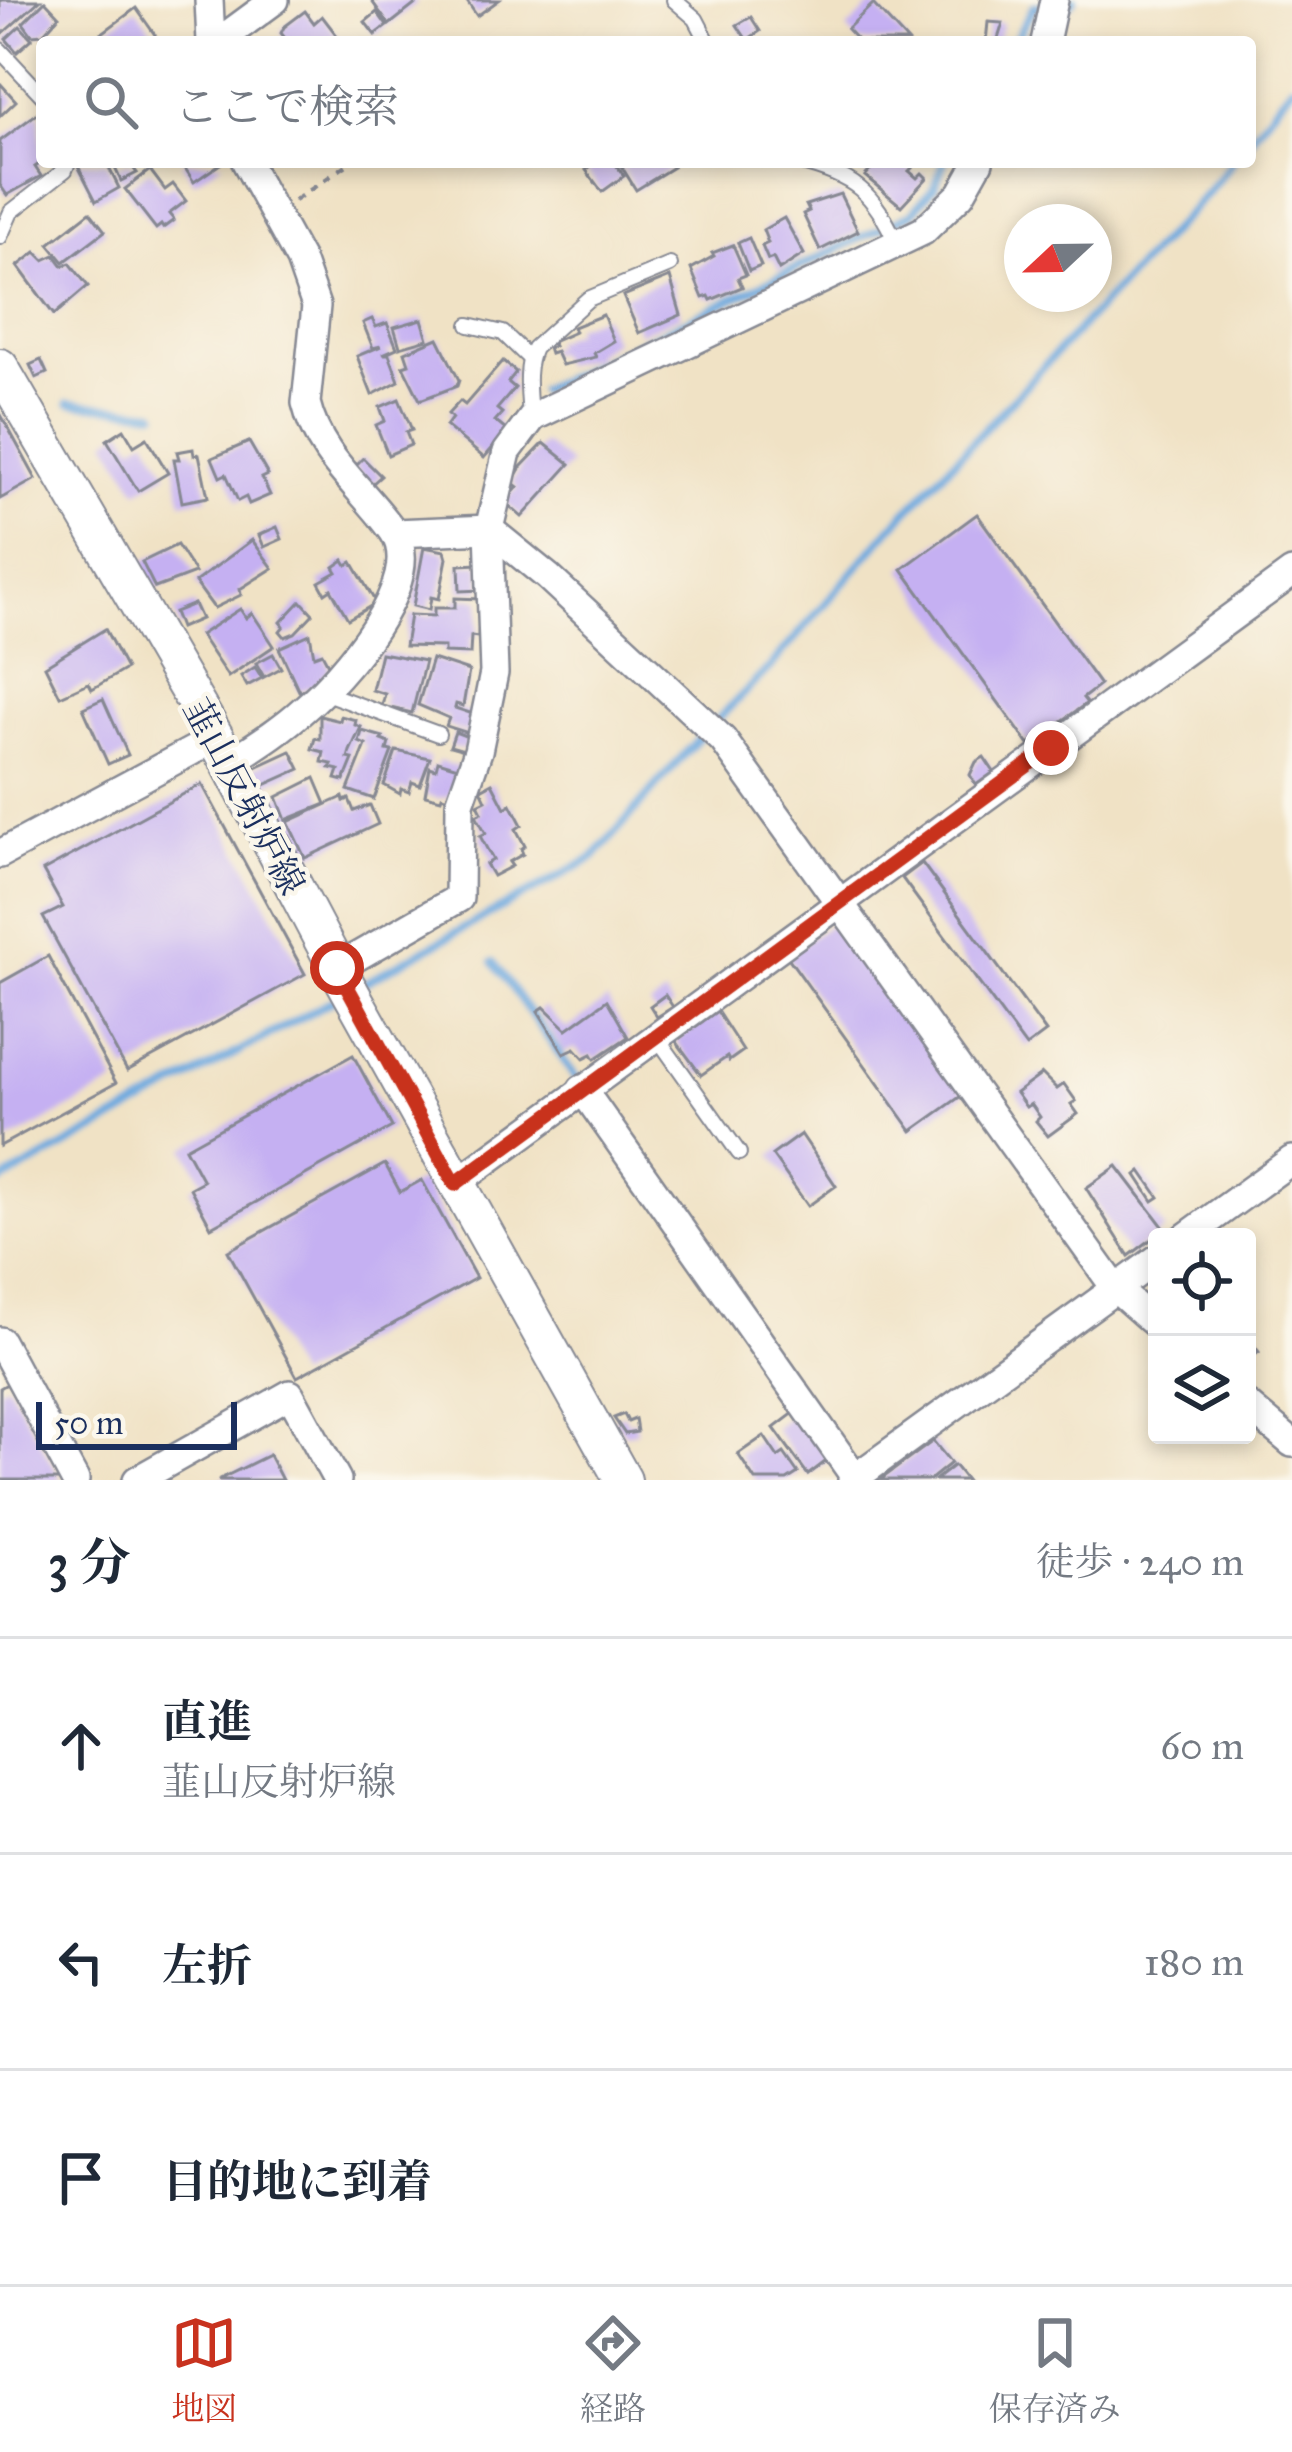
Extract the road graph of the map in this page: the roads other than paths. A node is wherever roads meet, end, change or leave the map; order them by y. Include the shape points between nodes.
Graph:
1 (208, 0) edge
2 (275, 0) edge
3 (674, 0) edge
4 (1054, 0) edge
5 (213, 36) edge
6 (223, 36) edge
7 (705, 36) edge
8 (1046, 36) edge
9 (0, 50) edge
10 (36, 89) edge
11 (66, 168) edge
12 (249, 168) edge
13 (816, 168) edge
14 (976, 168) edge
15 (892, 232) junction
16 (0, 237) edge
17 (670, 265) dead end
18 (469, 326) dead end
19 (529, 358) junction
20 (0, 367) edge
21 (530, 419) junction
22 (489, 529) junction
23 (395, 533) junction
24 (1292, 573) edge
25 (323, 692) junction
26 (438, 734) dead end
27 (223, 751) junction
28 (0, 854) edge
29 (839, 901) junction
30 (337, 968) junction
31 (656, 1036) junction
32 (582, 1089) junction
33 (739, 1153) dead end
34 (1292, 1160) edge
35 (455, 1184) junction
36 (1198, 1228) edge
37 (1148, 1265) edge
38 (1116, 1289) junction
39 (1148, 1317) edge
40 (0, 1341) edge
41 (1256, 1413) edge
42 (1292, 1443) edge
43 (854, 1479) edge
44 (75, 1480) edge
45 (137, 1480) edge
46 (337, 1480) edge
47 (623, 1480) edge

1 - 5 street
2 - 6 street
3 - 7 lane
4 - 8 street
9 - 10 lane
11 - 16 lane via 11,212
12 - 23 street via 301,260 316,306 309,418 323,449
13 - 15 lane via 855,181
14 - 15 street via 962,194 923,231
15 - 21 street
17 - 19 lane via 588,299
18 - 19 lane via 503,333
19 - 21 lane
20 - 27 main road, 韮山反射炉線
21 - 22 street via 507,452
22 - 23 street
22 - 29 street via 723,740
22 - 30 street via 494,673 460,803 459,898
23 - 25 street via 394,596
24 - 29 street
25 - 26 lane
25 - 27 street via 278,731
27 - 28 street
27 - 30 main road, 韮山反射炉線
29 - 31 street
29 - 38 street
30 - 35 main road, 韮山反射炉線
31 - 32 street
31 - 33 lane
32 - 35 street
32 - 43 street
34 - 36 street
35 - 47 main road, 韮山反射炉線
37 - 38 street
38 - 39 street
38 - 43 street
40 - 44 street
41 - 42 street
45 - 46 street via 290,1394

